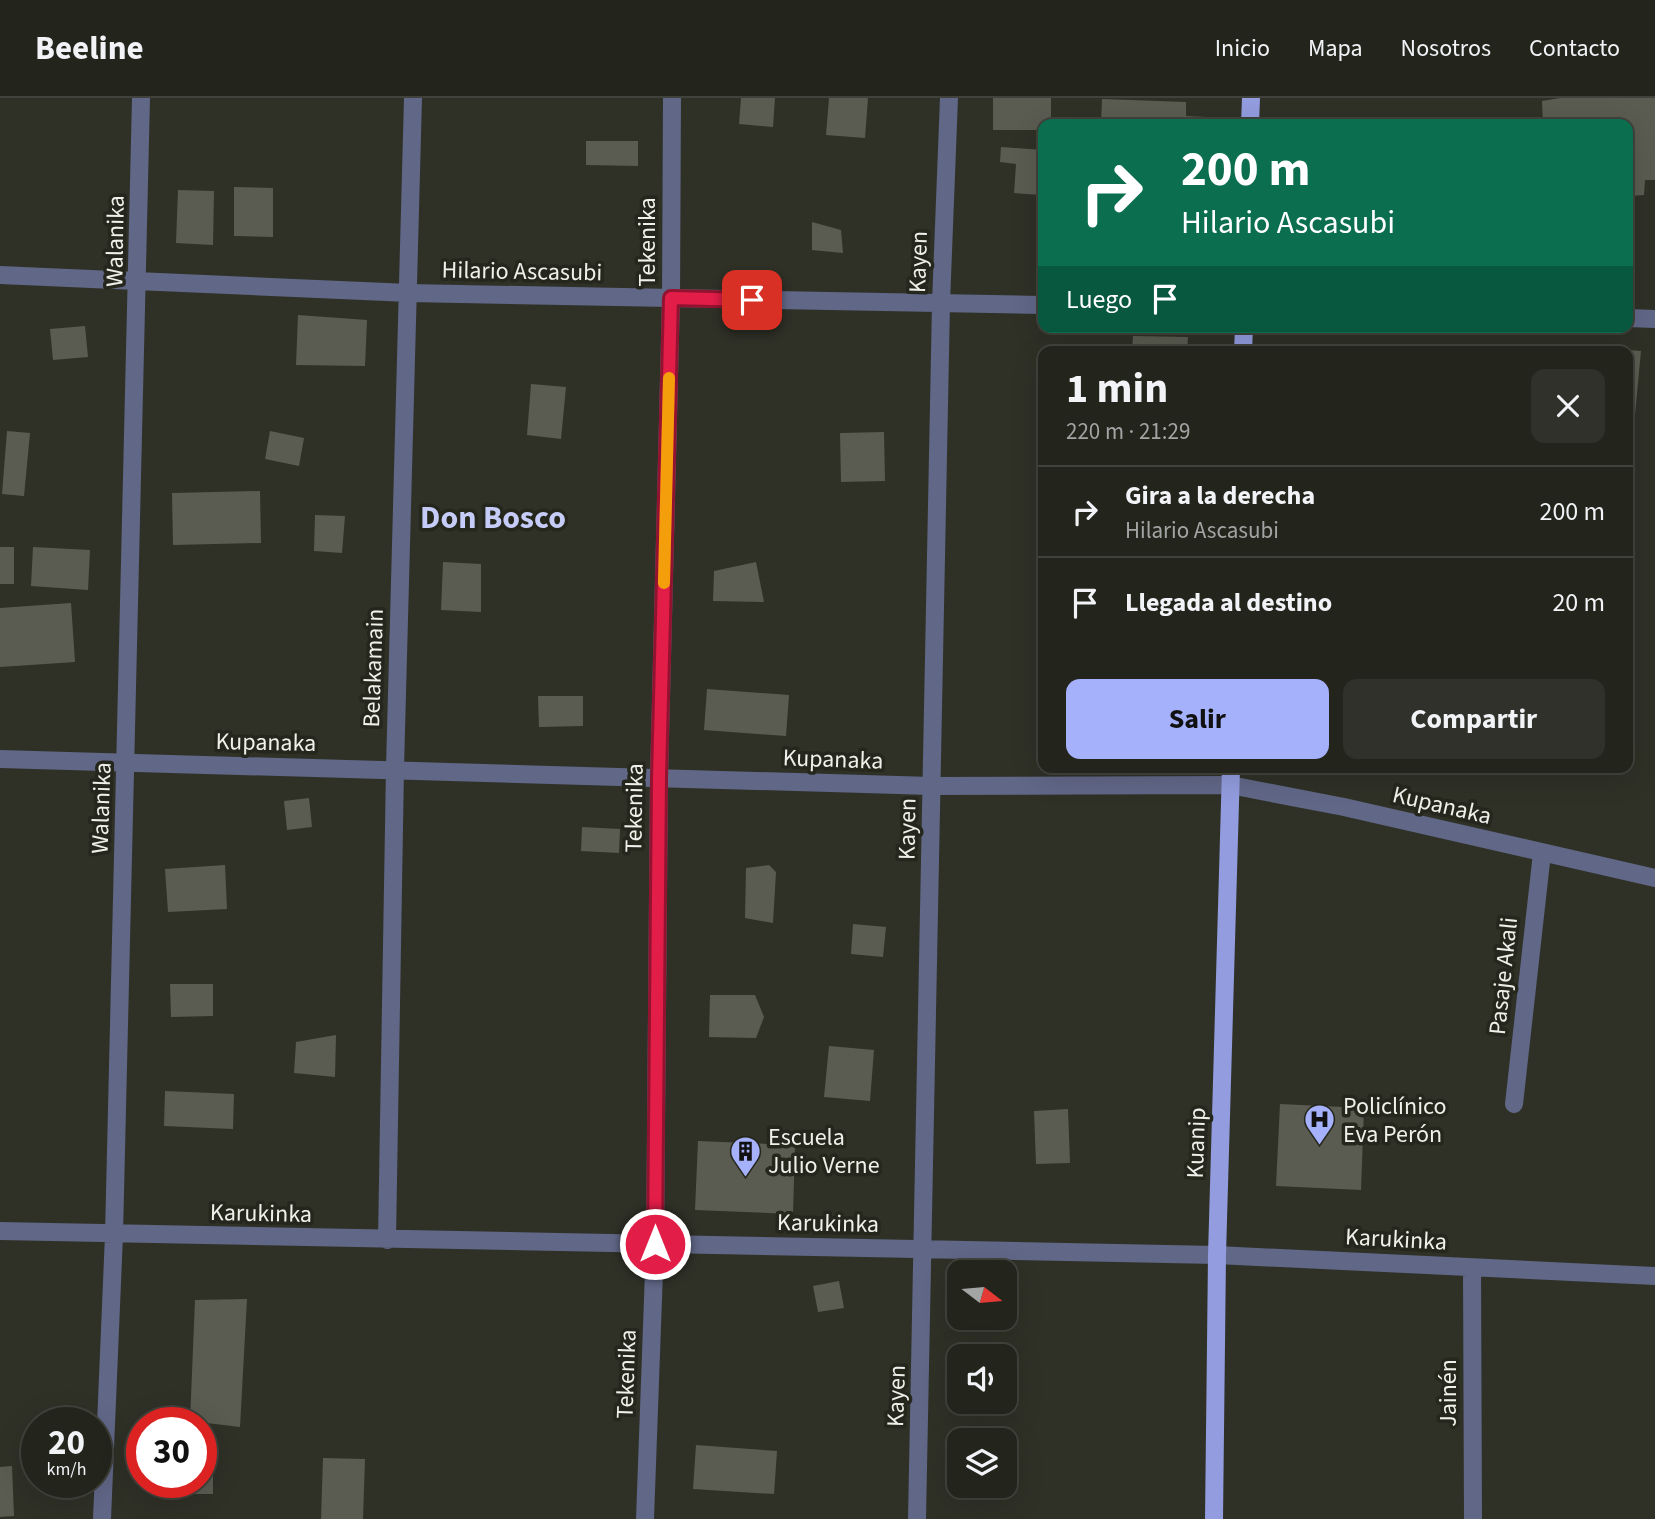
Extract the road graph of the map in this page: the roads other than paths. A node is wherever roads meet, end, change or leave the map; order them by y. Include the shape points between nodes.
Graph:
1 (141, 98) edge
2 (414, 98) edge
3 (672, 98) edge
4 (948, 98) edge
5 (1251, 98) edge
6 (1250, 119) edge
7 (0, 275) edge
8 (139, 281) junction
9 (409, 293) junction
10 (671, 298) junction
11 (941, 303) junction
12 (1038, 305) edge
13 (1633, 318) edge
14 (1655, 318) edge
15 (0, 759) edge
16 (127, 764) junction
17 (395, 768) junction
18 (1231, 777) edge
19 (659, 778) junction
20 (932, 786) junction
21 (1542, 853) junction
22 (1655, 878) edge
23 (1514, 1104) dead end
24 (0, 1231) edge
25 (114, 1235) junction
26 (387, 1240) junction
27 (655, 1244) junction
28 (925, 1250) junction
29 (1217, 1255) junction
30 (1472, 1268) junction
31 (1655, 1276) edge
32 (102, 1519) edge
33 (645, 1519) edge
34 (917, 1519) edge
35 (1214, 1519) edge
36 (1473, 1519) edge

1 - 8 street, Walanika
2 - 9 street, Belakamain
3 - 10 street, Tekenika
4 - 11 street, Kayen
5 - 6 main road
7 - 8 street, Hilario Ascasubi
8 - 9 street, Hilario Ascasubi
8 - 16 street, Walanika
9 - 10 street, Hilario Ascasubi
9 - 17 street, Belakamain
10 - 11 street, Hilario Ascasubi
10 - 19 street, Tekenika
11 - 12 street, Hilario Ascasubi
11 - 20 street, Kayen
13 - 14 street
15 - 16 street, Kupanaka
16 - 17 street, Kupanaka
16 - 25 street, Walanika
17 - 19 street, Kupanaka
17 - 26 street, Belakamain
18 - 20 street, Kupanaka
18 - 21 street, Kupanaka
18 - 29 main road, Kuanip
19 - 20 street, Kupanaka
19 - 27 street, Tekenika
20 - 28 street, Kayen
21 - 22 street, Kupanaka
21 - 23 street, Pasaje Akali
24 - 25 street, Karukinka
25 - 26 street, Karukinka
25 - 32 street, Walanika
26 - 27 street, Karukinka
27 - 28 street, Karukinka
27 - 33 street, Tekenika
28 - 29 street, Karukinka
28 - 34 street, Kayen
29 - 30 street, Karukinka
29 - 35 main road, Kuanip
30 - 31 street, Karukinka
30 - 36 street, Jainén

